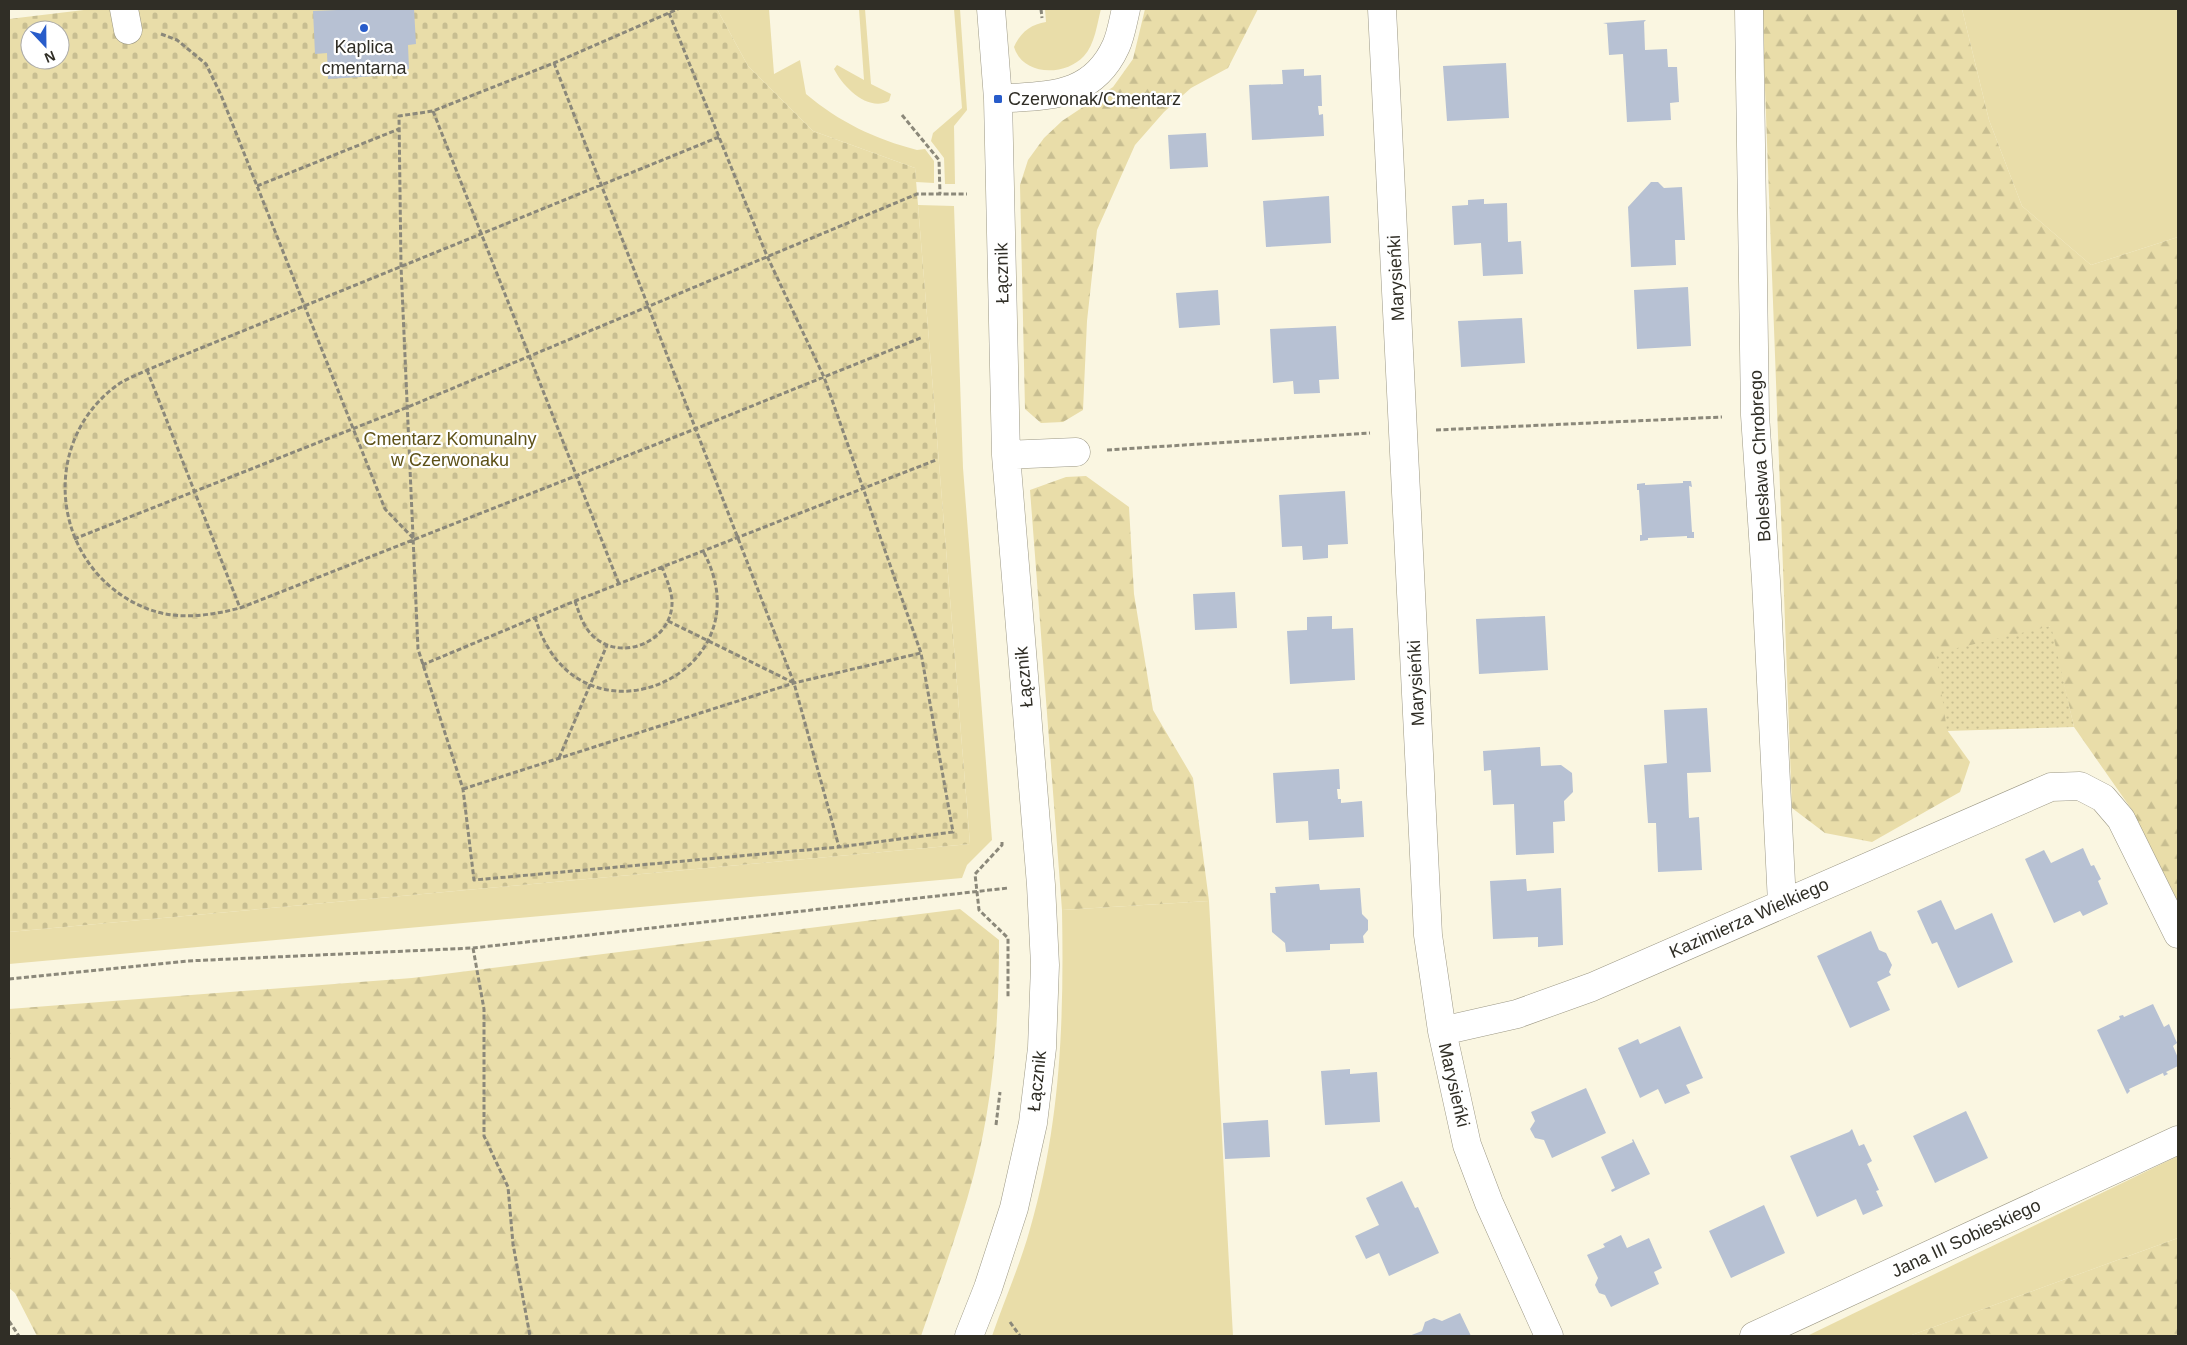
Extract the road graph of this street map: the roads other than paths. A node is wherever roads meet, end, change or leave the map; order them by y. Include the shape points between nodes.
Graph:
1 (991, 9) edge
2 (1126, 9) edge
3 (1382, 9) edge
4 (1749, 9) edge
5 (998, 99) junction
6 (1076, 452) dead end
7 (1006, 455) junction
8 (1782, 903) junction
9 (2178, 934) edge
10 (1442, 1031) junction
11 (2178, 1140) edge
12 (969, 1336) edge
13 (1549, 1336) edge
14 (1754, 1336) edge

1 - 5 street, Łącznik
2 - 5 street via 1116,46 1085,85 1060,94
3 - 10 street, Marysieńki via 1428,935
4 - 8 street, Bolesława Chrobrego via 1756,415
5 - 7 street, Łącznik
6 - 7 street
7 - 12 street, Łącznik via 1041,885 1042,1038 1033,1123 1014,1208
8 - 9 street, Kazimierza Wielkiego via 2051,787 2080,786 2103,798 2121,819
8 - 10 street, Kazimierza Wielkiego via 1592,988 1517,1014
10 - 13 street, Marysieńki via 1467,1145 1489,1203
11 - 14 street, Jana III Sobieskiego

